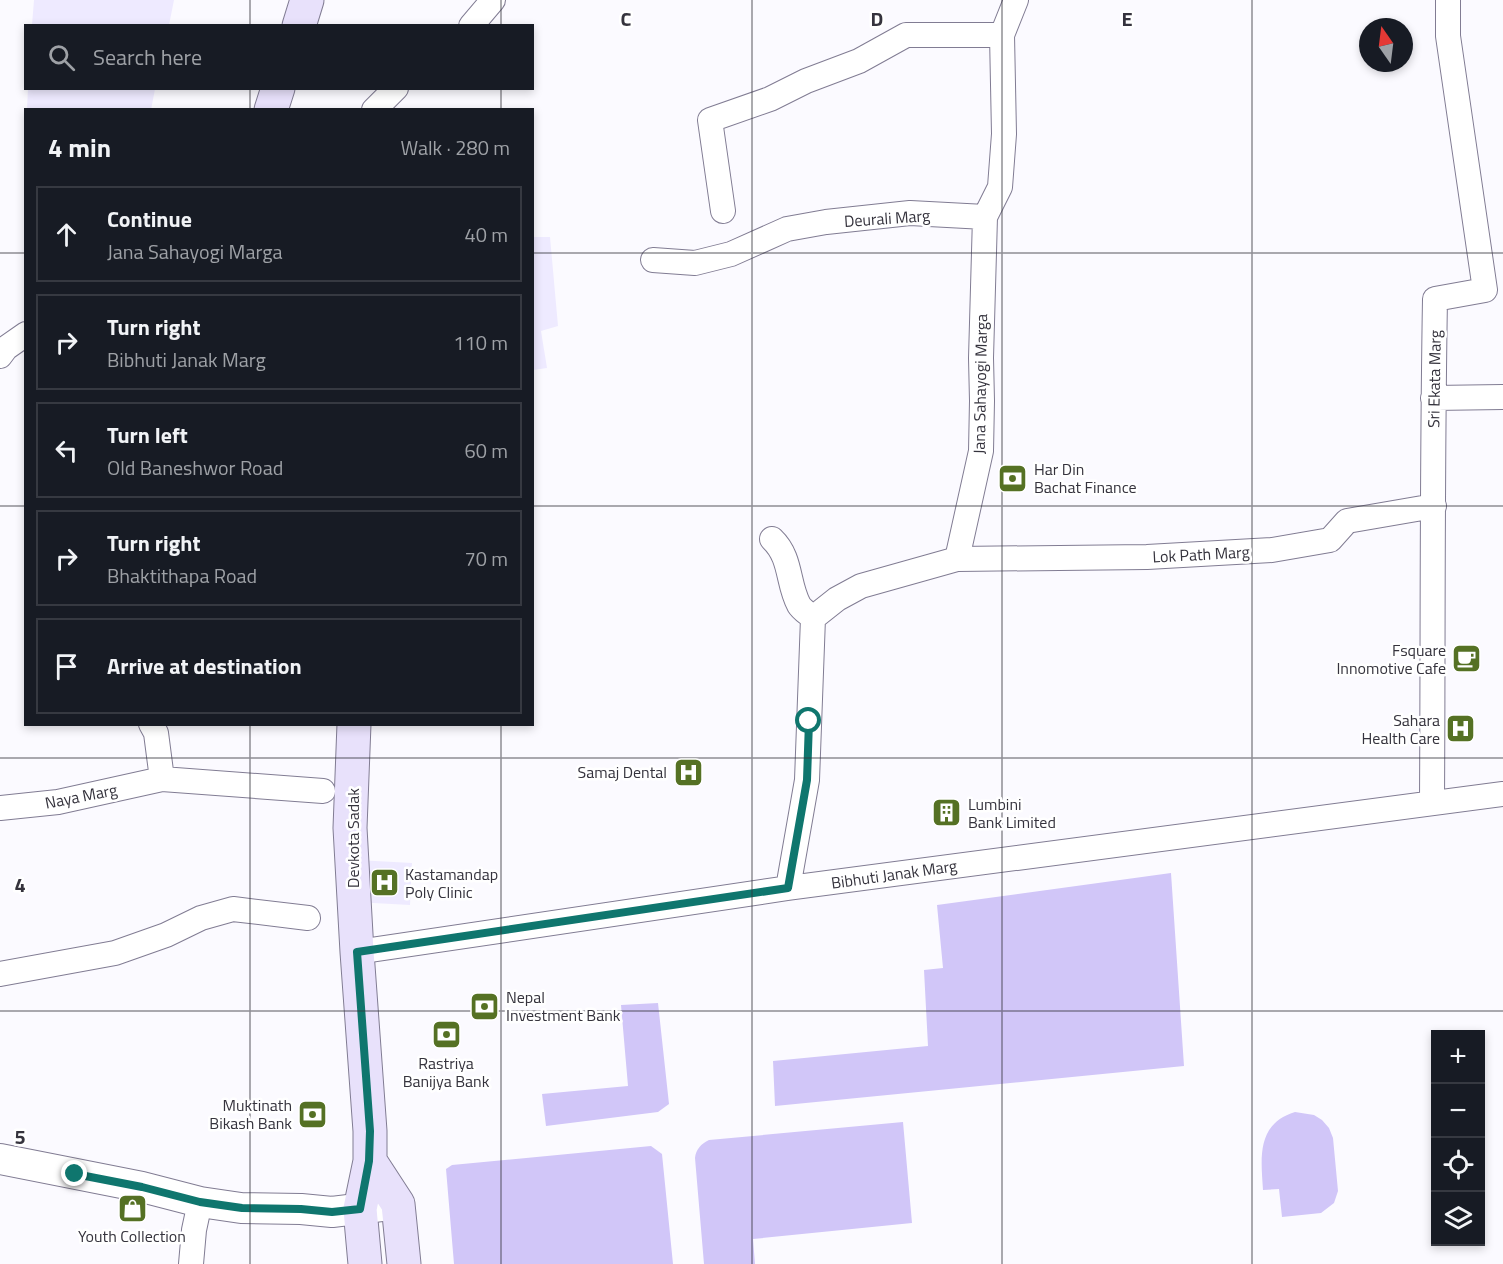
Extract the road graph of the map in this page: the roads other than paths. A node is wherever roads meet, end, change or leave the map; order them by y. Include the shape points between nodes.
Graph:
1 (307, 0) edge
2 (493, 0) edge
3 (1016, 0) edge
4 (1448, 0) edge
5 (299, 24) edge
6 (473, 24) edge
7 (1002, 35) junction
8 (277, 90) edge
9 (394, 90) edge
10 (272, 108) edge
11 (376, 108) edge
12 (723, 212) dead end
13 (985, 217) junction
14 (653, 260) dead end
15 (24, 335) edge
16 (0, 356) edge
17 (1503, 397) edge
18 (1433, 398) junction
19 (1434, 506) junction
20 (772, 539) dead end
21 (957, 559) junction
22 (813, 618) junction
23 (152, 726) edge
24 (354, 726) edge
25 (162, 779) junction
26 (323, 791) dead end
27 (1503, 794) edge
28 (1432, 802) junction
29 (0, 808) edge
30 (788, 888) junction
31 (308, 918) dead end
32 (357, 952) junction
33 (0, 974) edge
34 (0, 1159) edge
35 (369, 1161) junction
36 (200, 1202) junction
37 (398, 1204) junction
38 (360, 1209) junction
39 (191, 1264) edge
40 (364, 1264) edge
41 (404, 1264) edge

1 - 5 main road
2 - 6 street
3 - 7 street, Jana Sahayogi Marga
4 - 18 street, Sri Ekata Marg via 1448,36 1485,290 1435,299
7 - 12 street via 906,35 859,61 710,120
7 - 13 street, Jana Sahayogi Marga via 1004,134 1000,187
8 - 10 main road
9 - 11 street
13 - 14 street, Deurali Marg via 910,213 826,222 787,229 731,254 695,263
13 - 21 street, Jana Sahayogi Marga via 981,452
15 - 16 street
17 - 18 street
18 - 19 street, Sri Ekata Marg
19 - 21 street, Lok Path Marg via 1347,522 1330,540 1272,550 1147,557
19 - 28 street, Sri Ekata Marg
20 - 22 street via 785,558 799,605
21 - 22 street via 861,586 837,598
22 - 30 street via 807,780
23 - 25 street
24 - 32 main road, Devkota Sadak via 350,828
25 - 26 street, Naya Marg
25 - 29 street, Naya Marg via 58,802
27 - 28 street, Bibhuti Janak Marg
28 - 30 street, Bibhuti Janak Marg
30 - 32 street, Bibhuti Janak Marg
31 - 33 street via 233,909 115,953
32 - 35 main road, Devkota Sadak
34 - 36 street
35 - 37 main road
35 - 38 main road, Devkota Sadak
36 - 38 street via 332,1212
36 - 39 street
37 - 38 street
37 - 41 main road
38 - 40 main road, Devkota Sadak

